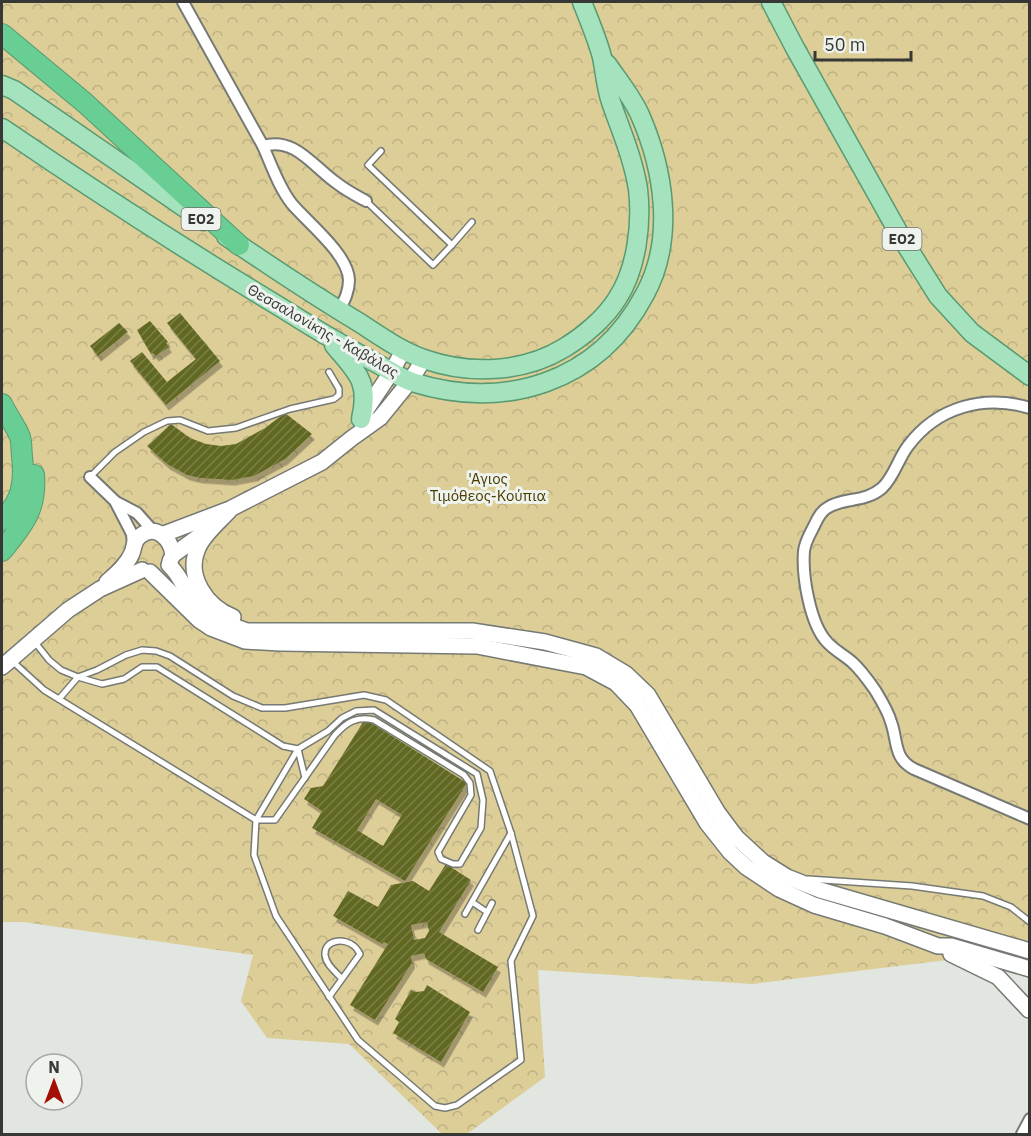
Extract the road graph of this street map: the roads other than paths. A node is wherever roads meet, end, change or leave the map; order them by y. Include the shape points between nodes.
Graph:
1 (183, 2) edge
2 (582, 2) edge
3 (771, 2) edge
4 (2, 34) edge
5 (601, 55) junction
6 (2, 86) edge
7 (2, 128) edge
8 (263, 146) junction
9 (381, 151) dead end
10 (366, 201) joint
11 (472, 222) dead end
12 (239, 245) junction
13 (452, 245) junction
14 (339, 311) junction
15 (323, 333) junction
16 (404, 349) junction
17 (424, 359) junction
18 (392, 371) junction
19 (329, 372) dead end
20 (1029, 376) edge
21 (410, 381) junction
22 (2, 404) edge
23 (1029, 408) edge
24 (361, 419) junction
25 (20, 438) junction
26 (352, 438) junction
27 (90, 477) joint
28 (116, 502) junction
29 (230, 509) junction
30 (2, 520) edge
31 (217, 524) junction
32 (158, 533) junction
33 (132, 550) junction
34 (2, 551) edge
35 (171, 560) junction
36 (146, 571) junction
37 (100, 589) junction
38 (288, 631) junction
39 (32, 639) junction
40 (6, 663) edge
41 (78, 677) junction
42 (59, 699) junction
43 (328, 731) junction
44 (335, 735) junction
45 (298, 749) junction
46 (305, 778) junction
47 (1029, 819) edge
48 (256, 820) junction
49 (511, 833) junction
50 (788, 878) junction
51 (472, 902) junction
52 (492, 903) dead end
53 (487, 912) junction
54 (465, 914) dead end
55 (1029, 921) edge
56 (478, 930) dead end
57 (938, 946) junction
58 (1029, 951) edge
59 (1029, 969) edge
60 (342, 979) junction
61 (329, 997) junction
62 (1029, 1010) edge
63 (1029, 1119) edge
64 (1022, 1134) edge

1 - 8 street
2 - 5 main road, Θεσσαλονίκης - Καβάλας / ΕΟ2
3 - 20 main road, ΕΟ2 via 901,237 938,296 972,333
4 - 12 highway via 85,103
5 - 17 main road, Θεσσαλονίκης - Καβάλας / ΕΟ2 via 638,189 634,256 618,298 580,337 536,362 476,368
5 - 21 main road, Θεσσαλονίκης - Καβάλας / ΕΟ2 via 639,113 658,174 663,232 660,255 645,295 605,347 543,384 497,393 467,392
6 - 12 main road, Θεσσαλονίκης - Καβάλας / ΕΟ2 via 14,90
7 - 15 main road, Θεσσαλονίκης - Καβάλας / ΕΟ2 via 67,174
8 - 10 street via 275,142 298,150 339,185
8 - 14 street via 291,203 346,266 349,288
9 - 13 lane via 368,165
10 - 13 lane via 433,265
11 - 13 lane
12 - 14 main road, Θεσσαλονίκης - Καβάλας / ΕΟ2
14 - 16 main road, Θεσσαλονίκης - Καβάλας / ΕΟ2
15 - 18 main road, Θεσσαλονίκης - Καβάλας / ΕΟ2
15 - 24 main road via 363,384 365,403
16 - 17 main road, Θεσσαλονίκης - Καβάλας / ΕΟ2
16 - 18 street
17 - 21 street
18 - 21 main road, Θεσσαλονίκης - Καβάλας / ΕΟ2
18 - 24 street
19 - 27 lane via 339,389 334,399 236,428 208,431 180,420 167,421 115,452
21 - 26 street via 380,418
22 - 25 highway
23 - 47 street via 990,402 959,408 932,423 909,445 881,489 861,500 827,507 821,513 807,540 804,558 810,602 821,634 861,671 876,693 891,722 901,759 914,769
24 - 26 street
25 - 30 highway via 24,483 12,510
25 - 34 highway via 27,443 33,467 31,508
26 - 29 street via 322,462
27 - 28 street
28 - 32 street via 136,513
28 - 33 street via 132,534
29 - 31 street
29 - 32 street
31 - 35 street via 192,539
31 - 38 street via 198,546 195,578 200,588 230,616
32 - 33 street via 142,534
32 - 35 street via 172,543
33 - 36 street via 135,563
33 - 37 street
35 - 36 street via 160,571
35 - 38 street via 189,594 223,622 247,631
36 - 37 street
36 - 57 street via 199,620 245,641 477,646 586,667 632,698 707,823 746,867 779,890 814,905
37 - 39 street
38 - 50 street via 472,631 545,642 596,656 626,674 648,695 724,823 754,854
39 - 40 street
39 - 41 lane via 61,670
40 - 42 lane
41 - 42 lane
41 - 45 lane via 102,684 124,679 142,667 157,667 283,746
41 - 49 lane via 126,655 156,651 233,696 262,708 364,695 386,700 490,771
42 - 48 lane
43 - 44 lane
43 - 44 lane via 356,711 374,710 477,774 483,800 481,828 460,864 441,859 438,852 471,795 470,783 464,775 374,720 361,717 346,723
43 - 45 lane
44 - 46 lane
45 - 46 lane
45 - 48 lane
46 - 48 lane via 275,820
48 - 61 lane via 254,855 276,916
49 - 51 lane
49 - 61 lane via 532,916 511,961 521,1060 457,1105 435,1106 358,1040
50 - 55 lane via 922,887 983,896
50 - 58 street
51 - 53 lane
51 - 54 lane
52 - 53 lane
53 - 56 lane
57 - 59 street via 951,946
57 - 62 street via 998,977
60 - 60 lane via 360,954 346,941 336,941 326,949 325,957
60 - 61 lane
63 - 64 street

